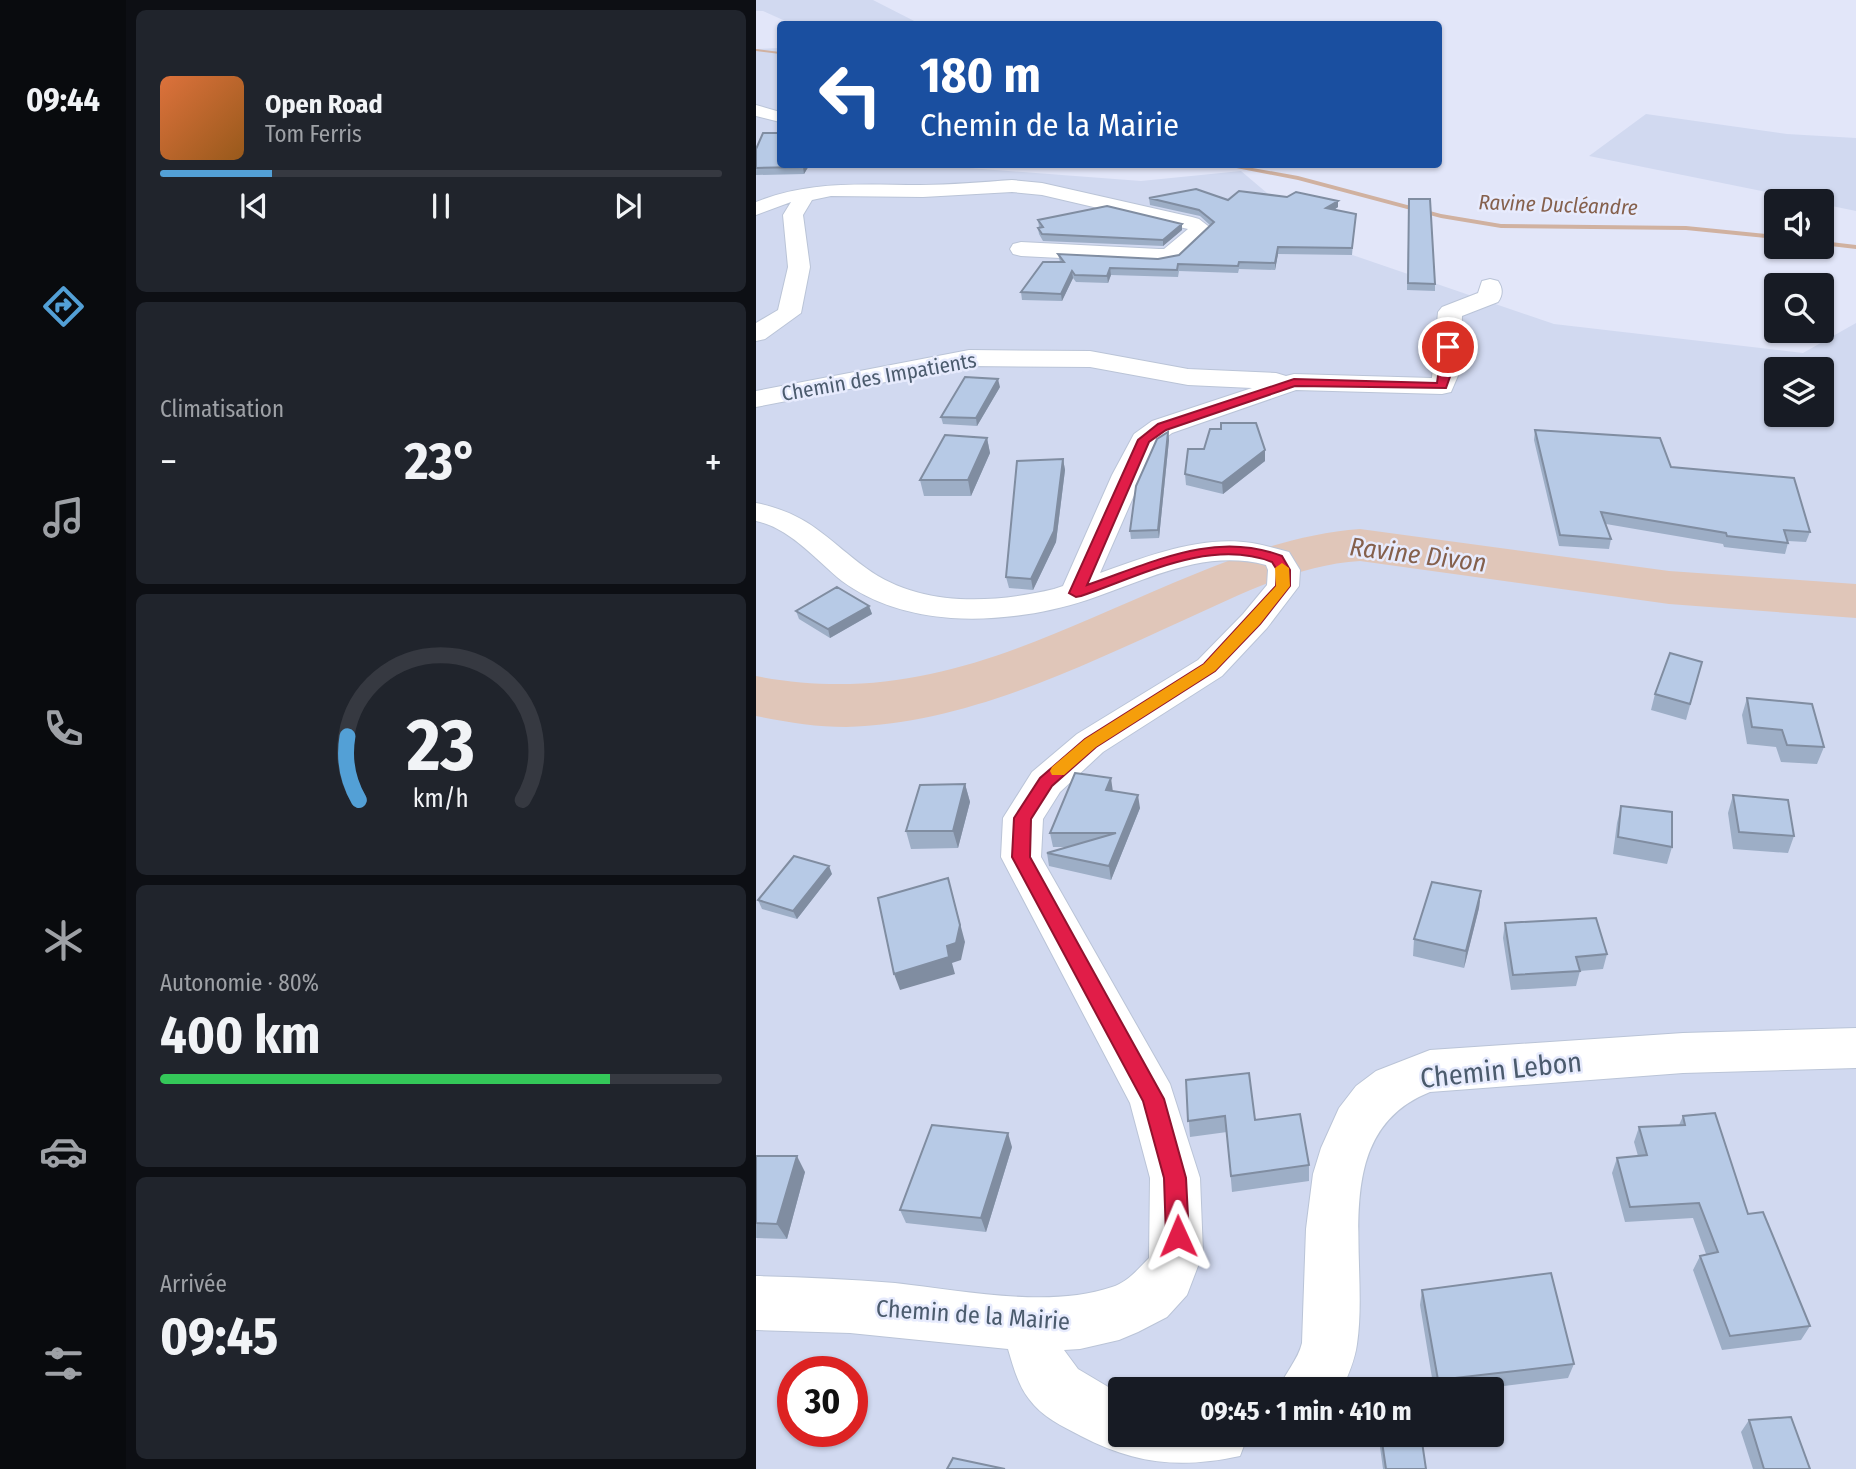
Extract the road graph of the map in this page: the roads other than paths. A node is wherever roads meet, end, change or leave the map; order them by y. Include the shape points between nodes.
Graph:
1 (756, 110) edge
2 (777, 116) edge
3 (805, 195) junction
4 (761, 205) edge
5 (1021, 249) dead end
6 (1490, 286) dead end
7 (756, 334) edge
8 (1294, 382) junction
9 (756, 399) edge
10 (756, 512) edge
11 (1076, 593) junction
12 (1856, 1048) edge
13 (756, 1303) edge
14 (1031, 1324) junction
15 (1314, 1377) edge
16 (1108, 1418) edge

1 - 2 street
3 - 4 street
3 - 5 street via 831,190 1012,186 1054,191 1192,223 1201,229 1171,254 1159,256
3 - 7 street via 793,215 799,267 789,313
6 - 8 street, Chemin des Impatients via 1490,296 1450,312 1442,386
8 - 9 street, Chemin des Impatients via 1188,376 1090,359 969,358
8 - 11 street via 1162,427 1144,440
10 - 11 street, Chemin de la Mairie via 785,519 863,582 915,603 953,608 999,606
11 - 14 street, Chemin de la Mairie via 1198,552 1242,549 1278,559 1284,570 1283,586 1210,667 1090,743 1046,782 1023,818 1021,857 1153,1099 1175,1178 1178,1219 1177,1254 1168,1276 1148,1298 1119,1313 1080,1322
12 - 15 street, Chemin Lebon via 1683,1053 1443,1070 1398,1083 1374,1100 1348,1137 1336,1177 1330,1353
13 - 14 street, Chemin de la Mairie via 850,1306
14 - 16 street via 1034,1352 1061,1394

